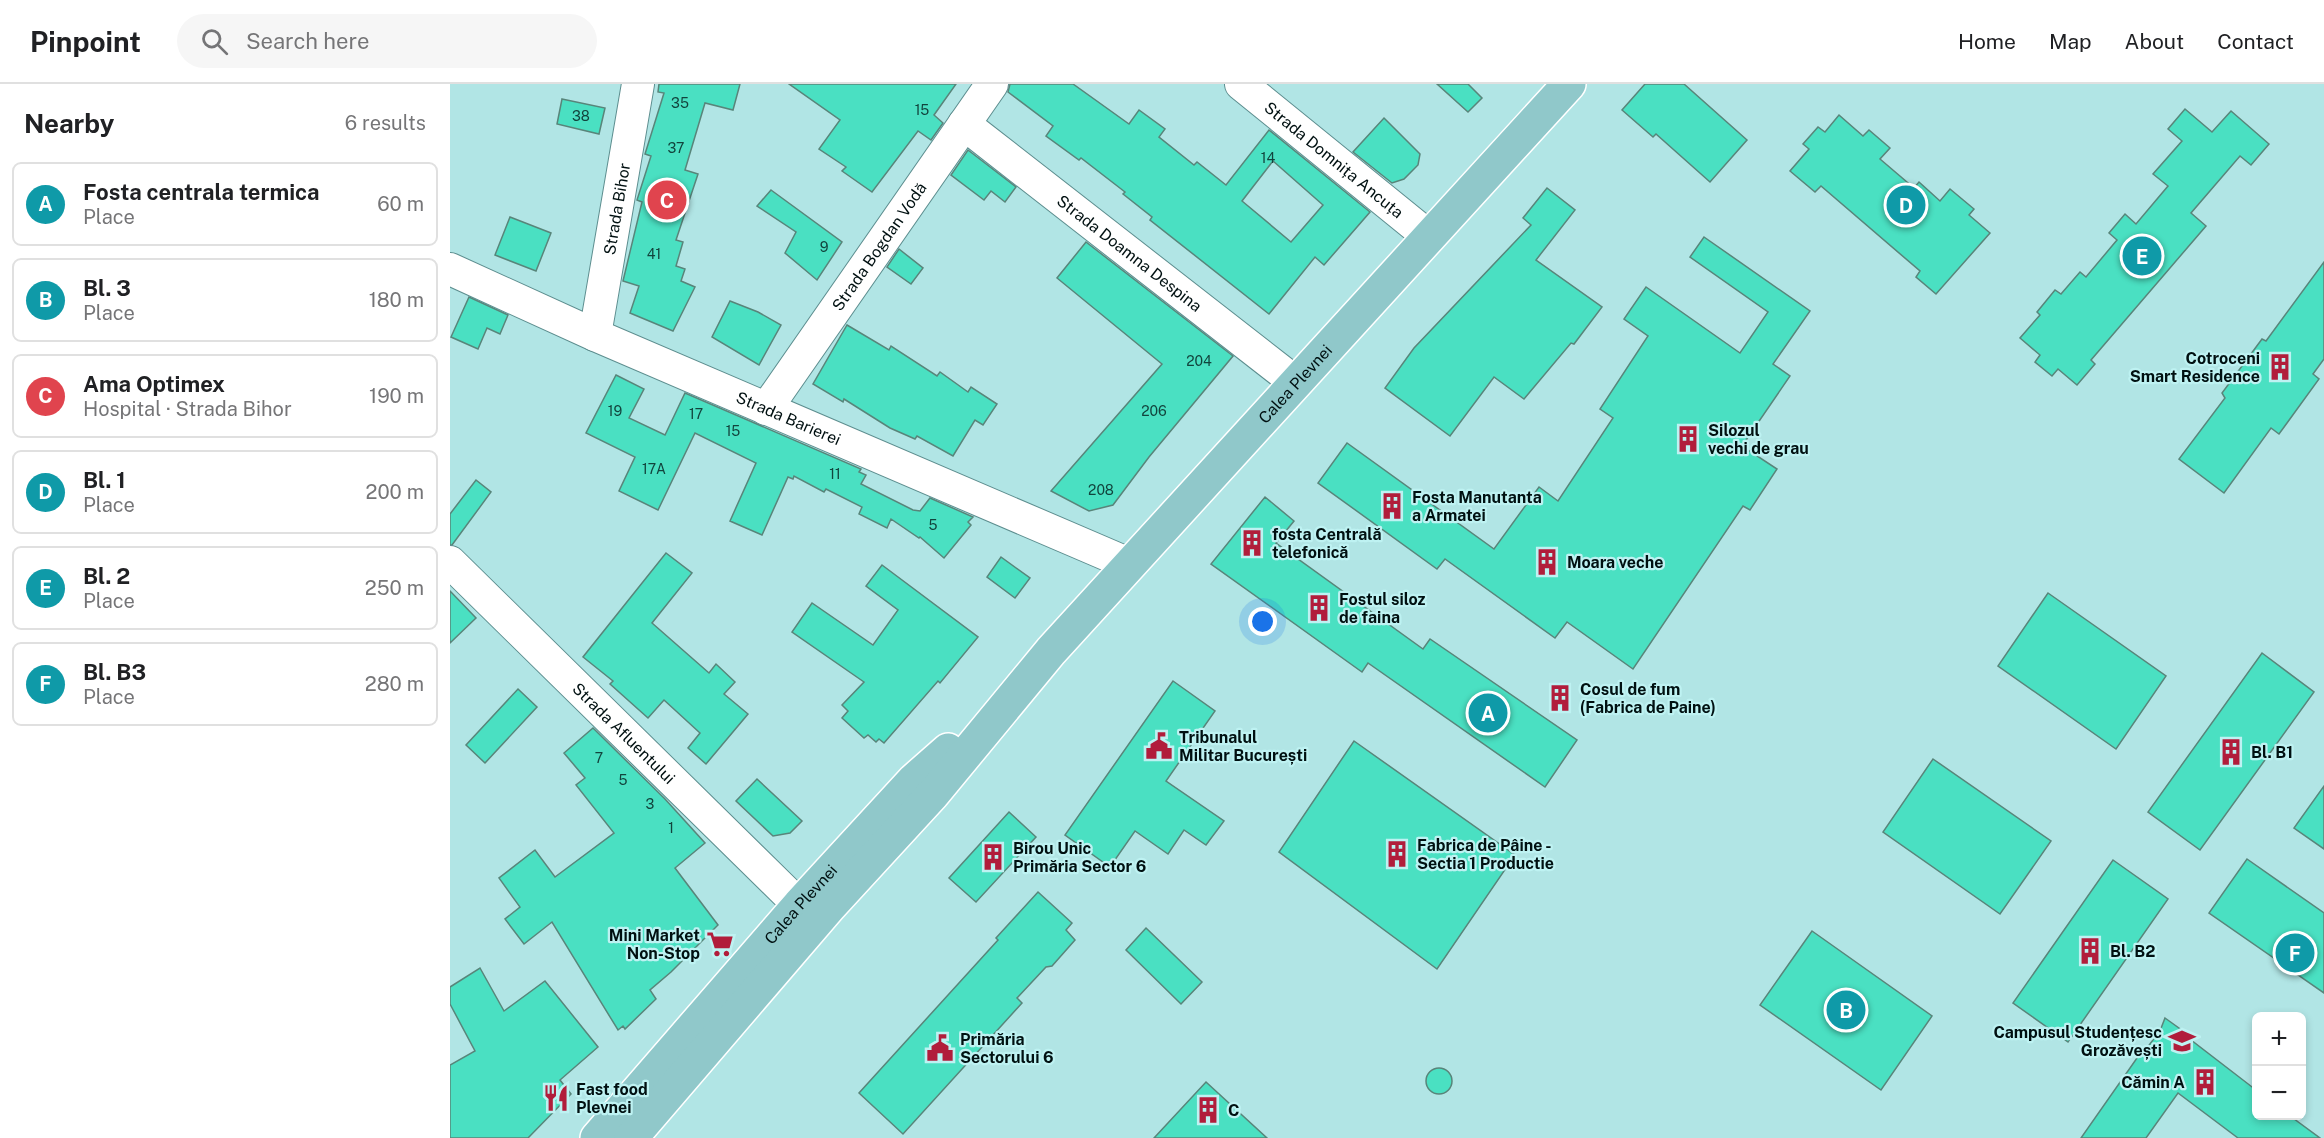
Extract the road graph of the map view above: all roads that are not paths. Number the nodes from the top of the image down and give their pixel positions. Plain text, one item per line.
1 (638, 84) edge
2 (992, 84) edge
3 (1241, 84) edge
4 (1569, 84) edge
5 (964, 124) junction
6 (1428, 236) junction
7 (450, 269) edge
8 (595, 335) junction
9 (1295, 382) junction
10 (766, 409) junction
11 (450, 562) edge
12 (1129, 564) junction
13 (1021, 686) junction
14 (799, 905) junction
15 (681, 1080) junction
16 (610, 1135) edge
17 (650, 1138) edge

1 - 8 street, Strada Bihor
2 - 5 street, Strada Bogdan Vodă
3 - 6 street, Strada Domnița Ancuța
4 - 6 main road, Calea Plevnei
5 - 9 street, Strada Doamna Despina
5 - 10 street, Strada Bogdan Vodă
6 - 9 main road, Calea Plevnei
7 - 8 street, Strada Barierei
8 - 10 street, Strada Barierei
9 - 12 main road, Calea Plevnei
10 - 12 street, Strada Barierei
11 - 14 street, Strada Afluentului
12 - 13 main road, Calea Plevnei
13 - 14 main road, Calea Plevnei
13 - 15 main road, Calea Plevnei
14 - 16 main road, Calea Plevnei
15 - 16 main road, Calea Plevnei
15 - 17 main road, Calea Plevnei

